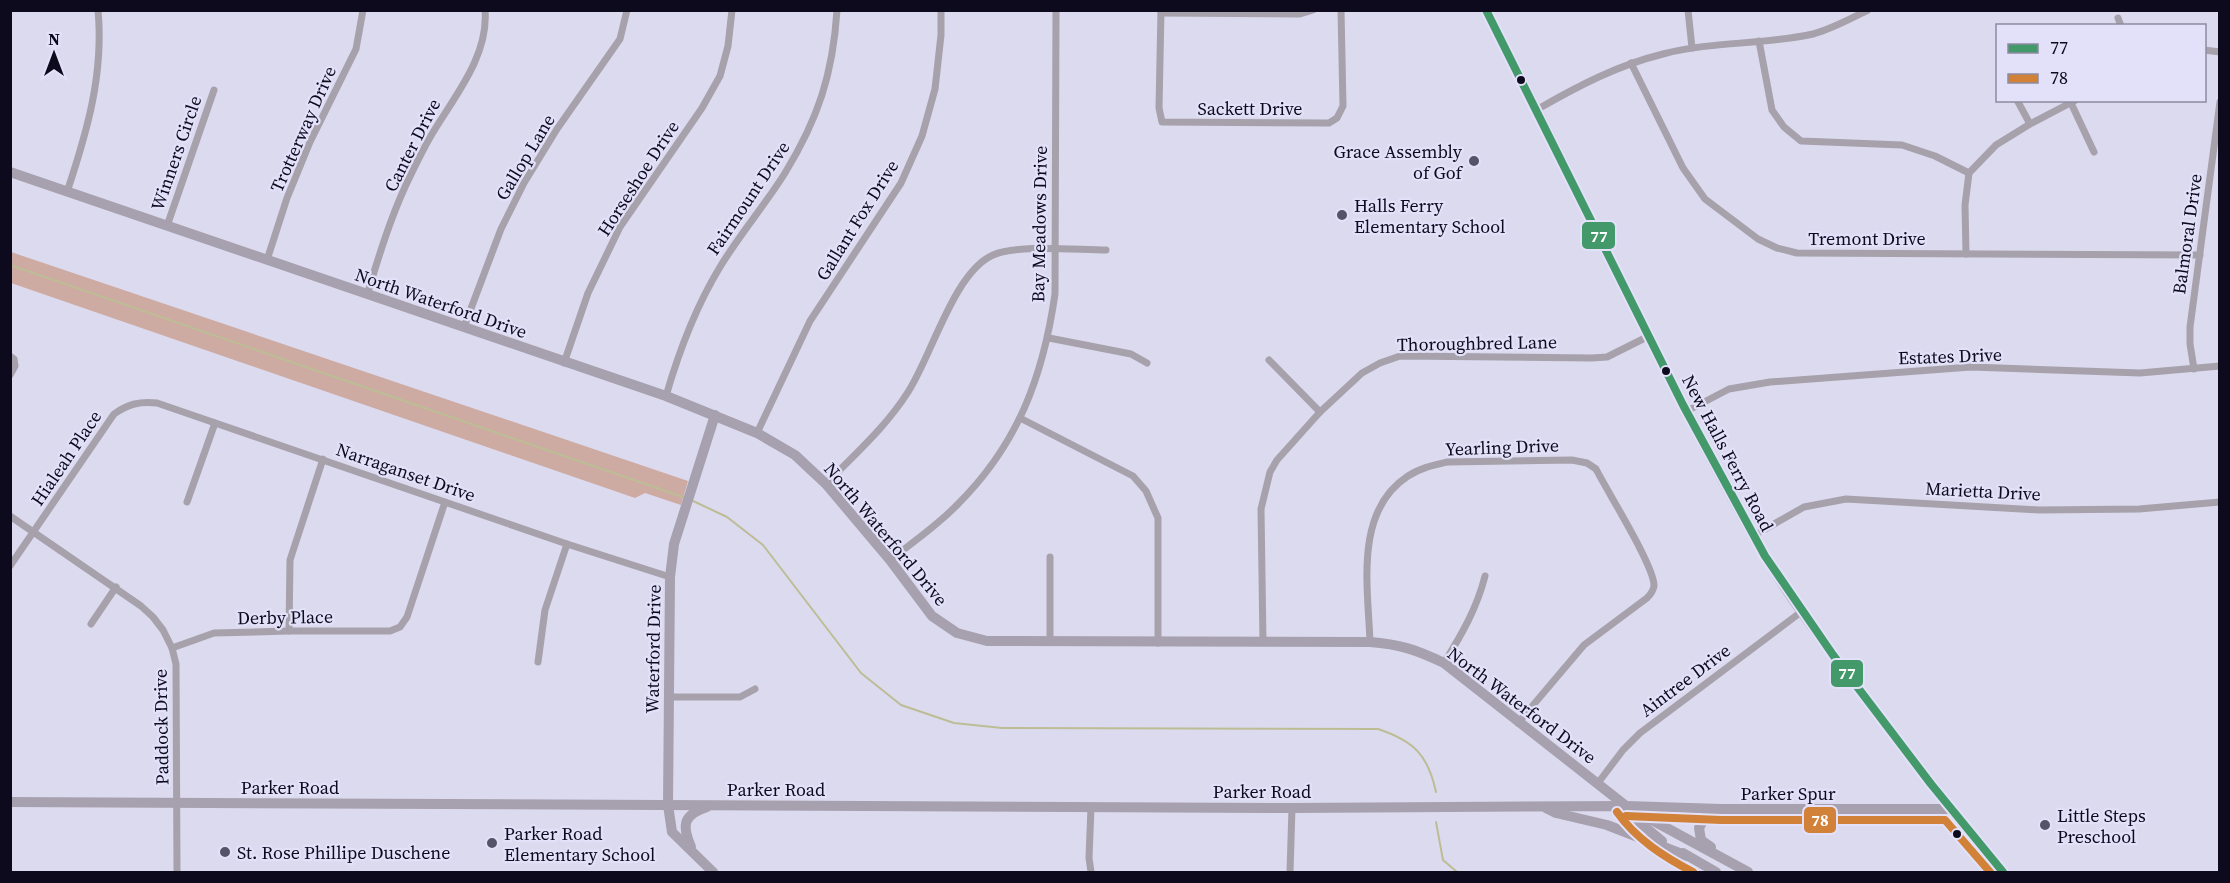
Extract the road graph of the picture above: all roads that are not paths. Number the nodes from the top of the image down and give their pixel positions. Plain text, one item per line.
1 (98, 10) edge
2 (363, 10) edge
3 (485, 10) edge
4 (627, 10) edge
5 (732, 10) edge
6 (837, 10) edge
7 (941, 10) edge
8 (1056, 10) edge
9 (1313, 10) edge
10 (1341, 10) edge
11 (1486, 10) edge
12 (1688, 10) edge
13 (1868, 10) edge
14 (1161, 12) edge
15 (1759, 41) junction
16 (1692, 48) junction
17 (1631, 63) junction
18 (214, 90) dead end
19 (2018, 102) edge
20 (2074, 102) edge
21 (2220, 102) edge
22 (1538, 109) junction
23 (2030, 124) junction
24 (2094, 152) dead end
25 (10, 172) edge
26 (1969, 173) junction
27 (67, 192) junction
28 (167, 226) junction
29 (1056, 250) junction
30 (1106, 250) dead end
31 (1966, 254) junction
32 (2200, 255) junction
33 (267, 260) junction
34 (366, 295) junction
35 (464, 327) junction
36 (1647, 337) junction
37 (1049, 338) junction
38 (12, 357) edge
39 (1269, 360) dead end
40 (564, 363) junction
41 (1147, 363) dead end
42 (2220, 366) edge
43 (2194, 369) junction
44 (10, 375) edge
45 (666, 396) junction
46 (132, 403) joint
47 (1687, 411) junction
48 (1320, 412) junction
49 (715, 415) junction
50 (1020, 418) junction
51 (215, 423) junction
52 (757, 433) junction
53 (323, 459) junction
54 (826, 484) junction
55 (187, 502) dead end
56 (445, 502) junction
57 (2220, 502) edge
58 (10, 516) edge
59 (34, 532) junction
60 (1753, 536) junction
61 (567, 544) junction
62 (1050, 557) dead end
63 (890, 560) junction
64 (10, 567) edge
65 (1485, 576) dead end
66 (670, 577) junction
67 (116, 587) junction
68 (1801, 612) junction
69 (91, 624) dead end
70 (289, 631) junction
71 (1050, 641) junction
72 (1158, 642) junction
73 (1263, 642) junction
74 (1370, 642) junction
75 (172, 648) junction
76 (538, 662) dead end
77 (1444, 663) junction
78 (755, 689) dead end
79 (669, 697) junction
80 (1518, 723) junction
81 (1598, 783) junction
82 (10, 802) edge
83 (177, 803) junction
84 (668, 805) junction
85 (714, 805) junction
86 (1542, 806) junction
87 (1590, 806) junction
88 (1626, 806) junction
89 (1091, 807) junction
90 (1292, 808) junction
91 (1721, 809) junction
92 (1950, 809) junction
93 (693, 853) junction
94 (1687, 856) junction
95 (177, 873) edge
96 (713, 873) edge
97 (1091, 873) edge
98 (1290, 873) edge
99 (1716, 873) edge
100 (1748, 873) edge
101 (2003, 873) edge

1 - 27 street
2 - 33 street, Trotterway Drive
3 - 34 street, Canter Drive
4 - 35 street, Gallop Lane
5 - 40 street, Horseshoe Drive
6 - 45 street, Fairmount Drive
7 - 52 street, Gallant Fox Drive
8 - 29 street, Bay Meadows Drive
9 - 14 street
10 - 14 street, Sackett Drive
11 - 22 main road, New Halls Ferry Road
12 - 16 street
13 - 15 street
15 - 16 street
15 - 26 street
16 - 17 street
17 - 22 street
17 - 31 street, Tremont Drive
18 - 28 street, Winners Circle
19 - 23 street
20 - 23 street
20 - 24 street
21 - 32 street, Balmoral Drive
22 - 36 main road, New Halls Ferry Road
23 - 26 street
25 - 27 street, North Waterford Drive
26 - 31 street
27 - 28 street, North Waterford Drive
28 - 33 street, North Waterford Drive
29 - 30 street
29 - 37 street, Bay Meadows Drive
29 - 54 street
31 - 32 street, Tremont Drive
32 - 43 street, Balmoral Drive
33 - 34 street, North Waterford Drive
34 - 35 street, North Waterford Drive
35 - 40 street, North Waterford Drive
36 - 47 main road, New Halls Ferry Road
36 - 48 street, Thoroughbred Lane
37 - 41 street
37 - 50 street, Bay Meadows Drive
38 - 44 street
39 - 48 street
40 - 45 street, North Waterford Drive
42 - 43 street, Estates Drive
43 - 47 street, Estates Drive
45 - 49 street, North Waterford Drive
46 - 51 street, Narraganset Drive
46 - 59 street, Hialeah Place
47 - 60 main road, New Halls Ferry Road
48 - 73 street, Thoroughbred Lane
49 - 52 street, North Waterford Drive
49 - 66 street, Waterford Drive
50 - 63 street, Bay Meadows Drive
50 - 72 street
51 - 53 street, Narraganset Drive
51 - 55 street
52 - 54 street, North Waterford Drive
53 - 56 street, Narraganset Drive
53 - 70 street
54 - 63 street, North Waterford Drive
56 - 61 street, Narraganset Drive
56 - 70 street, Derby Place
57 - 60 street, Marietta Drive
58 - 59 street, Paddock Drive
59 - 64 street, Hialeah Place
59 - 67 street, Paddock Drive
60 - 68 main road, New Halls Ferry Road
61 - 66 street, Narraganset Drive
61 - 76 street
62 - 71 street
63 - 71 street, North Waterford Drive
65 - 77 street
66 - 79 street, Waterford Drive
67 - 69 street
67 - 75 street, Paddock Drive
68 - 81 street, Aintree Drive
68 - 92 main road, New Halls Ferry Road
70 - 75 street, Derby Place
71 - 72 street, North Waterford Drive
72 - 73 street, North Waterford Drive
73 - 74 street, North Waterford Drive
74 - 77 street, North Waterford Drive
74 - 80 street, Yearling Drive
75 - 83 street, Paddock Drive
77 - 80 street, North Waterford Drive
78 - 79 street
79 - 84 street, Waterford Drive
80 - 81 street, North Waterford Drive
81 - 87 street
81 - 88 street, North Waterford Drive
82 - 83 street, Parker Road
83 - 84 street, Parker Road
83 - 95 street, Paddock Drive
84 - 85 street, Parker Road
84 - 93 street, Waterford Drive
85 - 89 street, Parker Road
85 - 93 street
86 - 87 street, Parker Road
86 - 90 street, Parker Road
86 - 94 street, Parker Road
87 - 88 street, Parker Road
88 - 91 street, Parker Spur
88 - 94 street, Parker Road
88 - 100 street, Parker Road
89 - 90 street, Parker Road
89 - 97 street
90 - 98 street
91 - 92 street, Parker Spur
91 - 100 street
92 - 101 main road, New Halls Ferry Road
93 - 96 street, Waterford Drive
94 - 99 street, Parker Road

